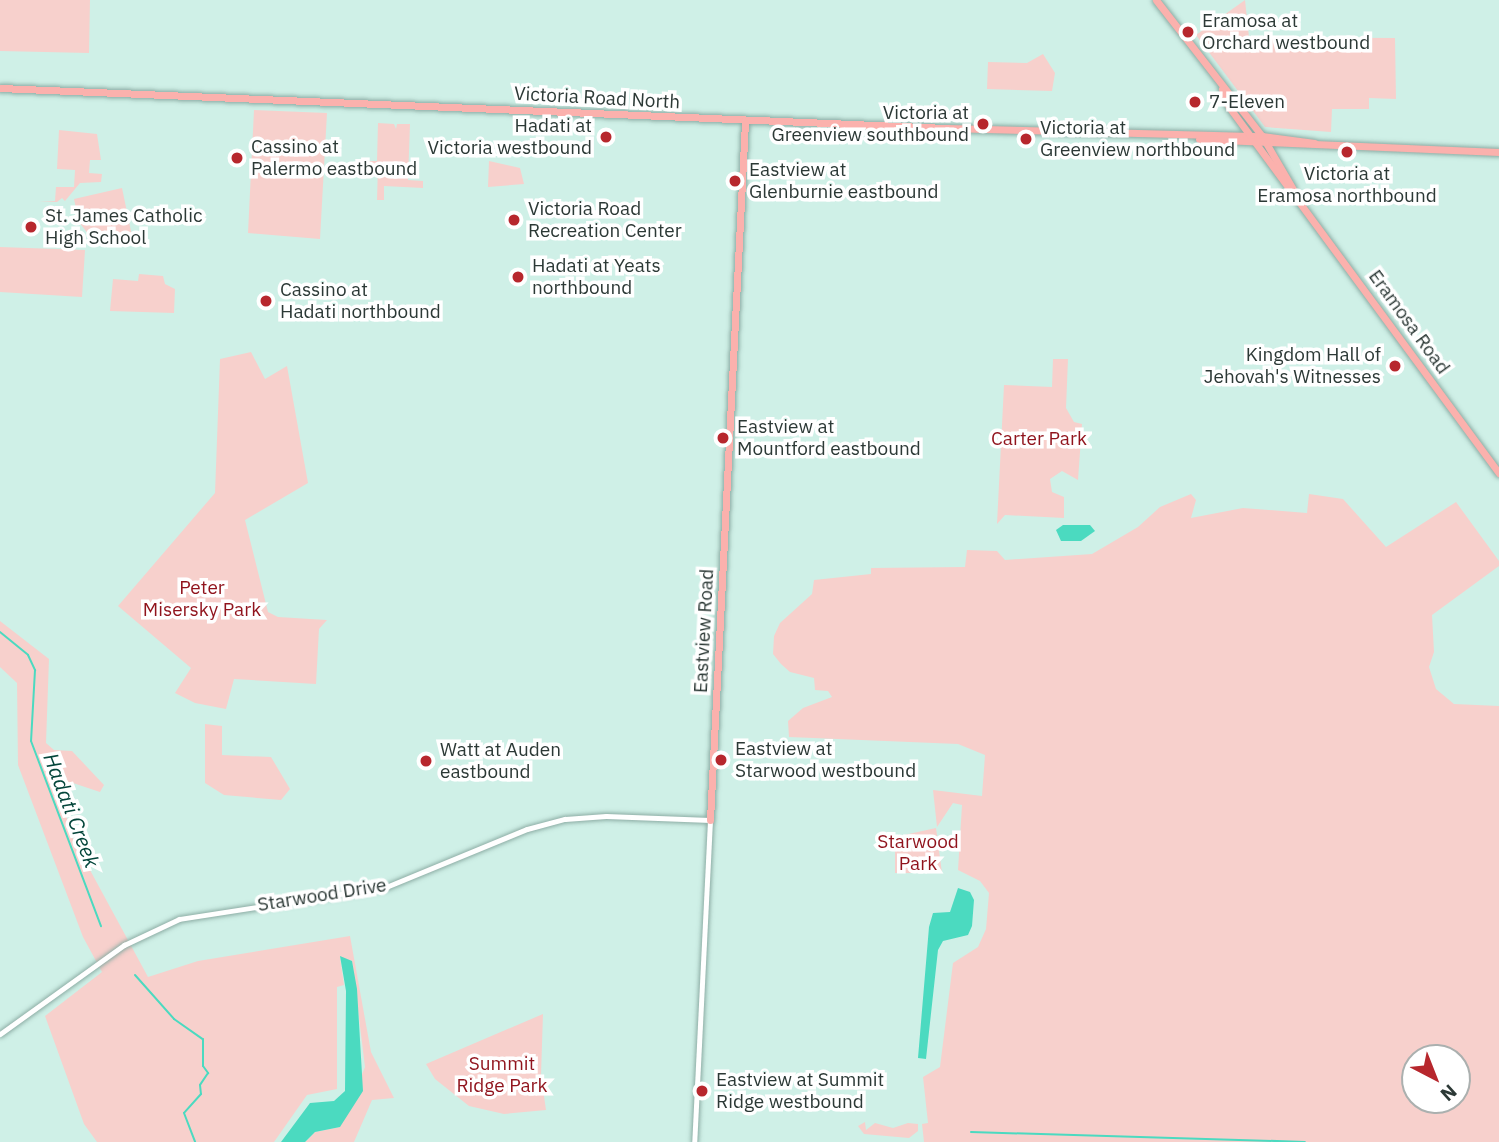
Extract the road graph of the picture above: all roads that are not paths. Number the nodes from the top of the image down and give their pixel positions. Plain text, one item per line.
1 (1156, 0) edge
2 (0, 88) edge
3 (1222, 89) junction
4 (1235, 116) junction
5 (745, 121) junction
6 (1226, 136) junction
7 (1250, 136) junction
8 (1262, 136) junction
9 (1192, 138) junction
10 (1315, 143) junction
11 (1256, 145) junction
12 (1268, 145) junction
13 (1295, 146) junction
14 (1499, 152) edge
15 (1282, 166) junction
16 (1293, 189) junction
17 (1499, 472) edge
18 (710, 820) junction
19 (0, 1034) edge
20 (694, 1142) edge

1 - 3 main road, Eramosa Road
2 - 5 main road, Victoria Road North
3 - 4 main road, Eramosa Road
3 - 8 main road, Eramosa Road
4 - 6 main road
4 - 7 main road, Eramosa Road
5 - 9 main road, Victoria Road North
5 - 18 main road, Eastview Road
6 - 7 main road, Victoria Road North
6 - 9 main road, Victoria Road North
7 - 8 main road, Victoria Road North
7 - 11 main road, Eramosa Road
8 - 10 main road, Victoria Road North
8 - 12 main road, Eramosa Road
9 - 11 main road, Victoria Road North
10 - 13 main road, Victoria Road North
10 - 14 main road, Victoria Road North
11 - 12 main road, Victoria Road North
11 - 16 main road, Eramosa Road
12 - 13 main road, Victoria Road North
12 - 15 main road, Eramosa Road
13 - 15 main road
15 - 16 main road, Eramosa Road
16 - 17 main road, Eramosa Road
18 - 19 street, Starwood Drive
18 - 20 street, Eastview Road

